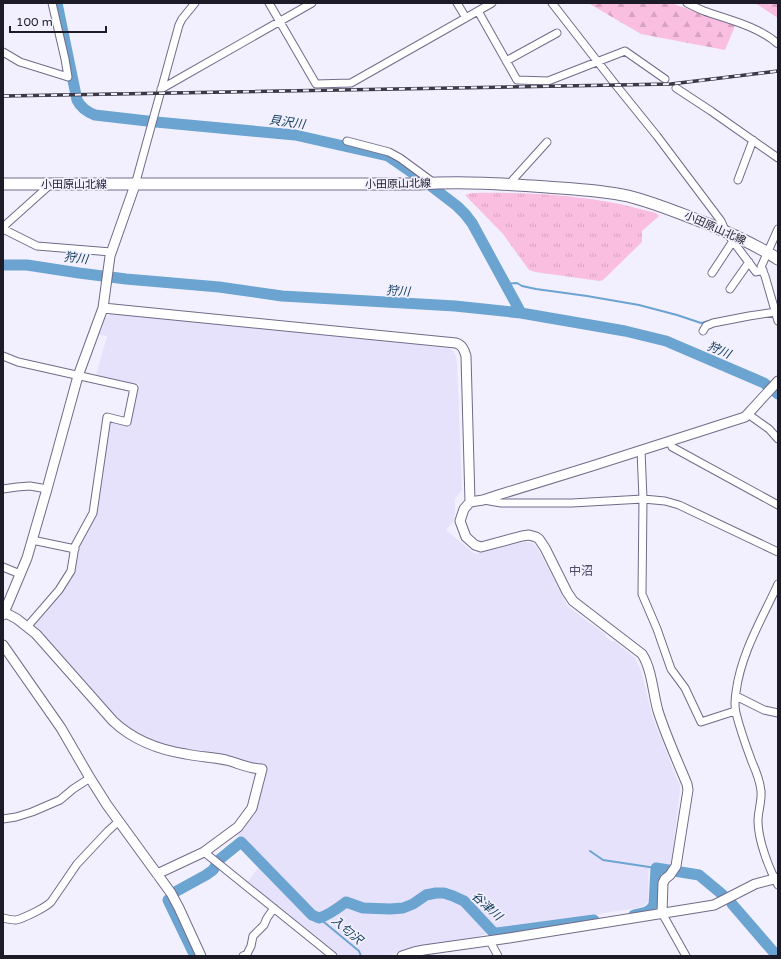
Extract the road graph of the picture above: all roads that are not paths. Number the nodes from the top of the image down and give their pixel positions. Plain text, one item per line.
1 (52, 3) edge
2 (195, 3) edge
3 (269, 3) edge
4 (312, 3) edge
5 (457, 3) edge
6 (492, 3) edge
7 (552, 3) edge
8 (687, 3) edge
9 (478, 11) junction
10 (466, 18) junction
11 (279, 22) junction
12 (557, 33) dead end
13 (778, 44) edge
14 (3, 52) edge
15 (506, 61) junction
16 (597, 61) junction
17 (665, 78) dead end
18 (676, 88) dead end
19 (162, 89) junction
20 (753, 140) junction
21 (347, 141) dead end
22 (547, 142) dead end
23 (778, 158) edge
24 (738, 180) dead end
25 (434, 183) junction
26 (3, 184) edge
27 (51, 184) junction
28 (510, 184) junction
29 (135, 185) junction
30 (3, 228) edge
31 (778, 230) edge
32 (730, 236) junction
33 (768, 252) junction
34 (110, 254) junction
35 (778, 259) edge
36 (749, 262) junction
37 (763, 270) junction
38 (712, 274) dead end
39 (730, 290) dead end
40 (104, 306) junction
41 (776, 312) junction
42 (778, 321) edge
43 (703, 331) dead end
44 (3, 356) edge
45 (78, 376) junction
46 (778, 381) edge
47 (748, 414) junction
48 (778, 439) edge
49 (670, 441) junction
50 (641, 450) junction
51 (3, 489) edge
52 (47, 489) junction
53 (643, 499) junction
54 (483, 500) junction
55 (470, 502) junction
56 (778, 505) edge
57 (32, 540) junction
58 (75, 549) junction
59 (778, 552) edge
60 (3, 567) edge
61 (20, 574) junction
62 (778, 584) edge
63 (3, 613) edge
64 (27, 627) junction
65 (3, 645) edge
66 (736, 696) junction
67 (736, 711) junction
68 (778, 713) edge
69 (90, 778) junction
70 (3, 820) edge
71 (119, 821) junction
72 (204, 852) junction
73 (157, 874) junction
74 (777, 880) edge
75 (274, 908) junction
76 (662, 913) junction
77 (3, 918) edge
78 (490, 941) junction
79 (201, 956) edge
80 (243, 956) edge
81 (332, 956) edge
82 (402, 956) edge
83 (498, 956) edge
84 (686, 956) edge

1 - 14 street
2 - 19 street
3 - 11 street
4 - 11 street
5 - 10 street
6 - 9 street
7 - 16 street
8 - 13 street
9 - 10 street
9 - 15 street
10 - 11 street
11 - 19 street
12 - 15 street
15 - 16 street
16 - 17 street
16 - 32 street
18 - 20 street
19 - 29 street
20 - 23 street
20 - 24 street
21 - 25 street
22 - 28 street
25 - 28 main road, 小田原山北線
25 - 29 main road, 小田原山北線
26 - 27 main road, 小田原山北線
27 - 29 main road, 小田原山北線
27 - 30 street
28 - 32 main road, 小田原山北線
29 - 34 street
30 - 34 street
31 - 33 street
32 - 33 main road, 小田原山北線
32 - 36 street
32 - 38 street
33 - 35 main road, 小田原山北線
33 - 37 street
34 - 40 street
36 - 37 street
36 - 39 street
37 - 41 street
40 - 45 street
40 - 55 street
41 - 42 street
41 - 43 street
44 - 45 street
45 - 52 street
45 - 58 street
46 - 47 street
47 - 48 street
47 - 49 street
49 - 50 street
49 - 56 street
50 - 53 street
50 - 54 street
51 - 52 street
52 - 57 street
53 - 54 street
53 - 59 street
53 - 67 street
54 - 55 street
55 - 76 street
57 - 58 street
57 - 61 street
58 - 64 street
60 - 61 street
61 - 63 street
62 - 66 street
63 - 64 street
64 - 72 street
65 - 69 street
66 - 67 street
66 - 68 street
67 - 74 street
69 - 70 street
69 - 71 street
71 - 73 street
71 - 77 street
72 - 73 street
72 - 75 street
73 - 79 street
74 - 76 street
75 - 80 street
75 - 81 street
76 - 78 street
76 - 84 street
78 - 82 street
78 - 83 street

